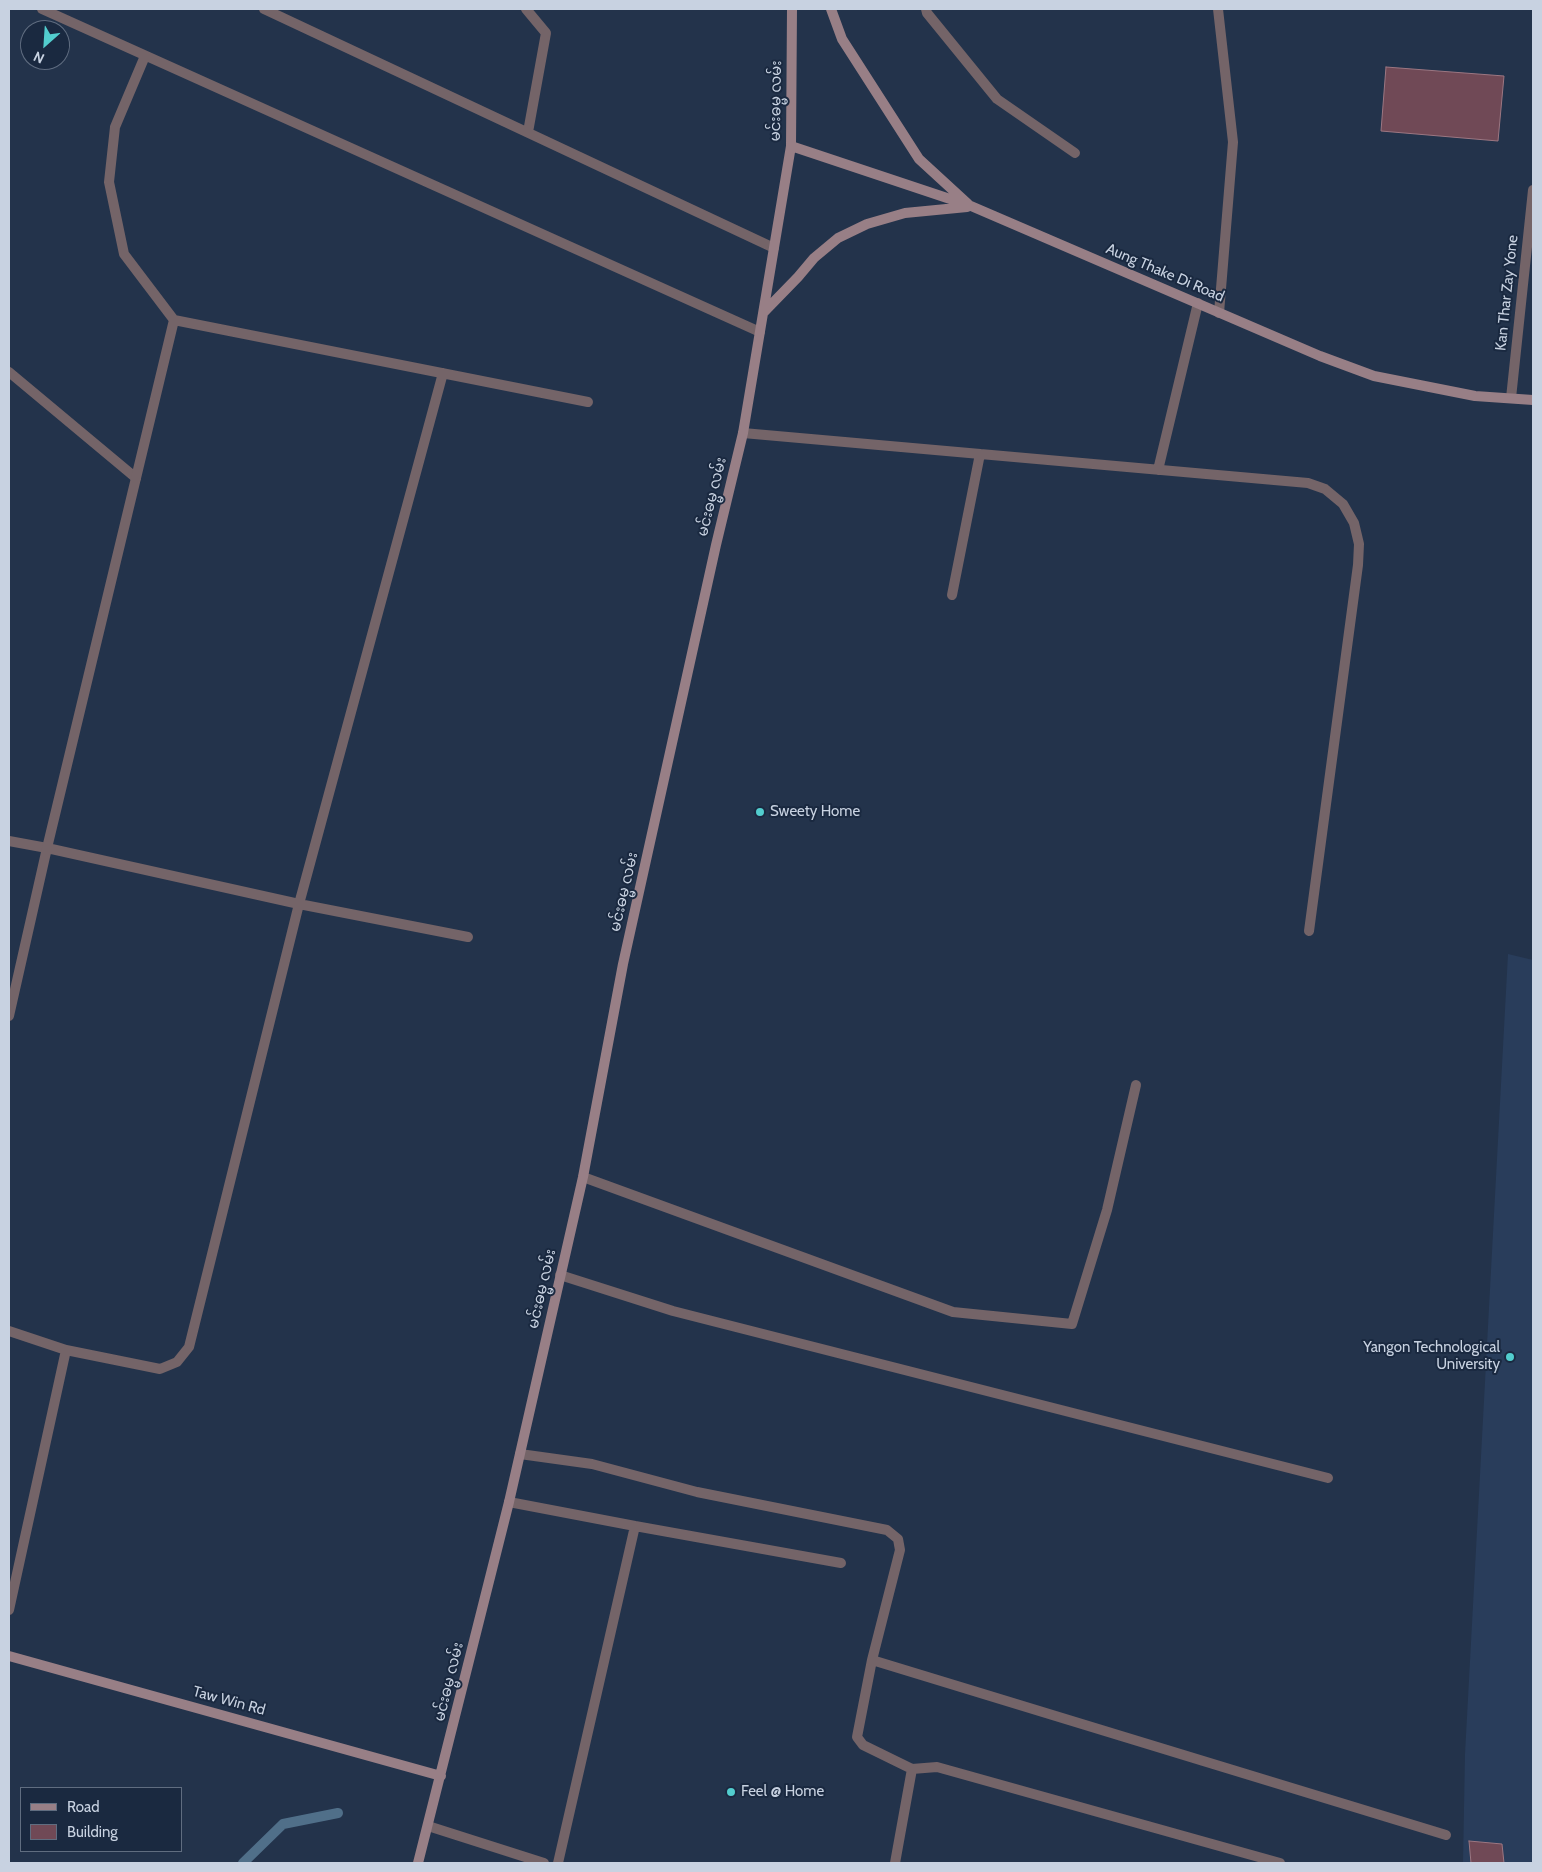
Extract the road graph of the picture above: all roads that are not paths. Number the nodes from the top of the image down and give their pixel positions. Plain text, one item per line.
1 (42, 9) edge
2 (264, 9) edge
3 (526, 9) edge
4 (792, 9) edge
5 (831, 9) edge
6 (926, 9) edge
7 (1218, 9) edge
8 (145, 56) junction
9 (528, 132) junction
10 (791, 146) junction
11 (1075, 153) dead end
12 (1533, 190) edge
13 (971, 206) junction
14 (774, 248) junction
15 (1198, 303) junction
16 (764, 312) junction
17 (1219, 313) junction
18 (174, 320) junction
19 (760, 332) junction
20 (9, 372) edge
21 (443, 373) junction
22 (1511, 398) junction
23 (1533, 400) edge
24 (588, 402) dead end
25 (743, 432) junction
26 (980, 454) junction
27 (1158, 470) junction
28 (136, 478) junction
29 (952, 596) dead end
30 (9, 841) edge
31 (47, 848) junction
32 (299, 904) junction
33 (1309, 931) dead end
34 (468, 937) dead end
35 (9, 1016) edge
36 (1136, 1084) dead end
37 (583, 1177) junction
38 (560, 1275) junction
39 (9, 1331) edge
40 (66, 1350) junction
41 (520, 1454) junction
42 (1328, 1478) dead end
43 (509, 1502) junction
44 (636, 1526) junction
45 (841, 1563) dead end
46 (9, 1610) edge
47 (9, 1656) edge
48 (872, 1660) junction
49 (912, 1769) junction
50 (441, 1776) junction
51 (428, 1826) junction
52 (1446, 1835) dead end
53 (418, 1863) edge
54 (544, 1863) edge
55 (558, 1863) edge
56 (895, 1863) edge
57 (1280, 1863) edge

1 - 8 street
2 - 9 street
3 - 9 street
4 - 10 main road, မင်းဓမ္မ လမ်း
5 - 13 main road
6 - 11 street
7 - 17 street
8 - 18 street
8 - 19 street
9 - 14 street
10 - 13 main road, Aung Thake Di Road
10 - 14 main road, မင်းဓမ္မ လမ်း
12 - 22 street, Kan Thar Zay Yone
13 - 15 main road, Aung Thake Di Road
13 - 16 main road
14 - 16 main road, မင်းဓမ္မ လမ်း
15 - 17 main road, Aung Thake Di Road
15 - 27 street
16 - 19 main road, မင်းဓမ္မ လမ်း
17 - 22 main road, Aung Thake Di Road
18 - 21 street
18 - 28 street
19 - 25 main road, မင်းဓမ္မ လမ်း
20 - 28 street
21 - 24 street
21 - 32 street
22 - 23 main road, Aung Thake Di Road
25 - 26 street
25 - 37 main road, မင်းဓမ္မ လမ်း
26 - 27 street
26 - 29 street
27 - 33 street
28 - 31 street
30 - 31 street
31 - 32 street
31 - 35 street
32 - 34 street
32 - 40 street
36 - 37 street
37 - 38 main road, မင်းဓမ္မ လမ်း
38 - 41 main road, မင်းဓမ္မ လမ်း
38 - 42 street
39 - 40 street
40 - 46 street
41 - 43 main road, မင်းဓမ္မ လမ်း
41 - 48 street
43 - 44 street
43 - 50 main road, မင်းဓမ္မ လမ်း
44 - 45 street
44 - 55 street
47 - 50 main road, Taw Win Rd
48 - 49 street
48 - 52 street
49 - 56 street
49 - 57 street
50 - 51 main road, မင်းဓမ္မ လမ်း
51 - 53 main road, မင်းဓမ္မ လမ်း
51 - 54 street

